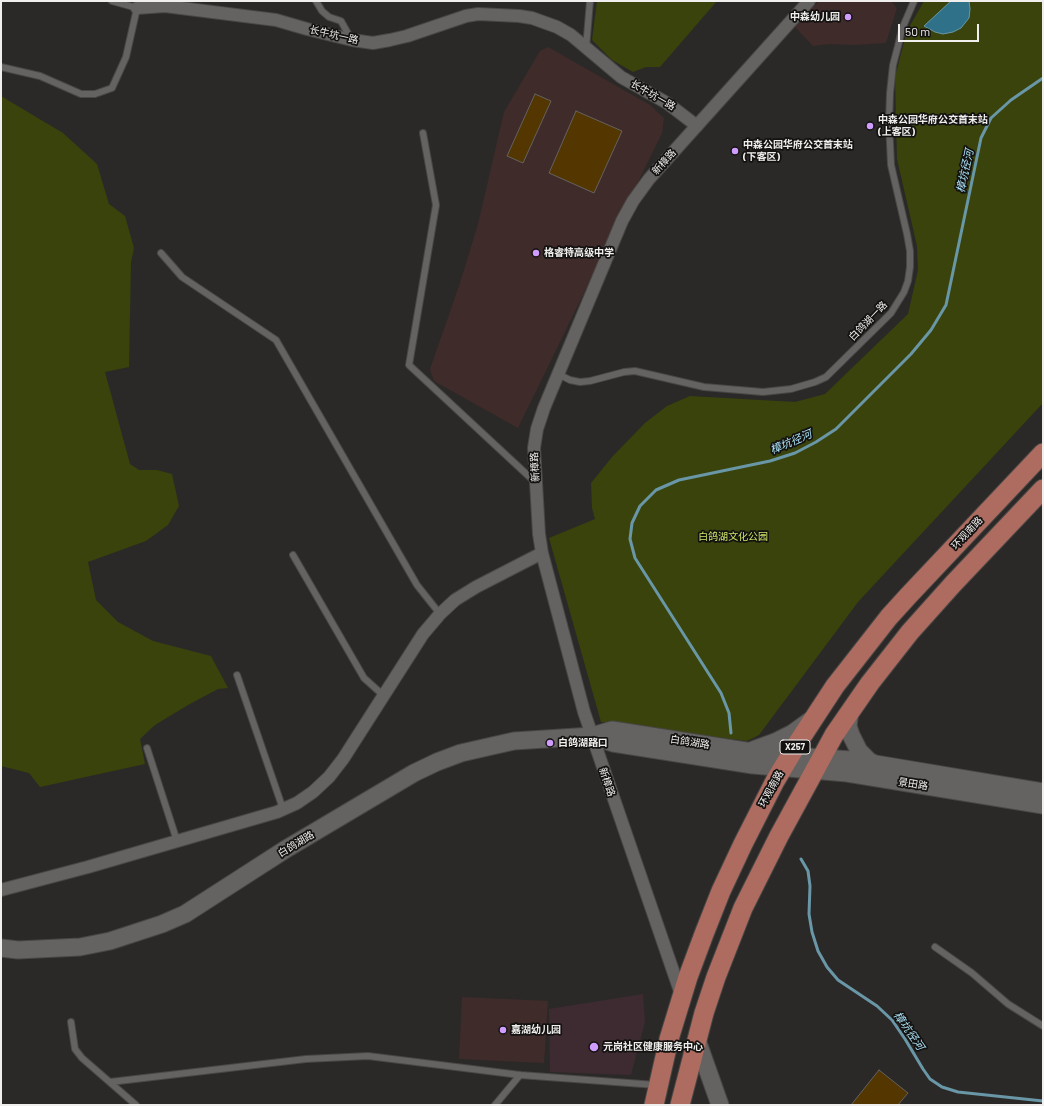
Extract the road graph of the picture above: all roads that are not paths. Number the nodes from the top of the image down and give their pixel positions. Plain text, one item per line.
1 (112, 1) edge
2 (316, 1) edge
3 (590, 1) edge
4 (809, 1) edge
5 (914, 1) edge
6 (137, 8) junction
7 (352, 40) junction
8 (586, 48) junction
9 (1, 67) edge
10 (697, 126) junction
11 (423, 133) dead end
12 (161, 253) dead end
13 (558, 374) junction
14 (1043, 453) edge
15 (536, 483) junction
16 (1043, 489) edge
17 (542, 553) junction
18 (293, 555) dead end
19 (440, 614) junction
20 (237, 675) dead end
21 (384, 696) junction
22 (850, 711) junction
23 (812, 719) junction
24 (592, 736) junction
25 (147, 748) dead end
26 (743, 751) junction
27 (787, 762) junction
28 (818, 764) junction
29 (875, 764) junction
30 (1043, 792) edge
31 (1043, 805) edge
32 (283, 809) junction
33 (177, 841) junction
34 (1, 890) edge
35 (935, 947) dead end
36 (1, 948) edge
37 (682, 998) junction
38 (71, 1022) dead end
39 (1043, 1026) edge
40 (697, 1040) junction
41 (520, 1075) junction
42 (110, 1082) junction
43 (658, 1086) junction
44 (136, 1105) edge
45 (495, 1105) edge
46 (654, 1105) edge
47 (680, 1105) edge
48 (720, 1105) edge

1 - 6 lane
2 - 7 lane
3 - 8 lane
4 - 10 street, 新樟路
5 - 13 lane, 白鸽湖一路
6 - 7 street, 长牛坑一路
6 - 9 lane
7 - 8 street, 长牛坑一路
8 - 10 street, 长牛坑一路
10 - 13 street, 新樟路
11 - 15 lane
12 - 19 lane
13 - 15 street, 新樟路
14 - 23 main road, 环观南路 / X257
15 - 17 street, 新樟路
16 - 22 main road, X257
17 - 19 street
17 - 24 street, 新樟路
18 - 21 lane
19 - 21 street
20 - 32 lane
21 - 32 street
22 - 28 main road, X257
22 - 29 street
23 - 26 street
23 - 27 main road, 环观南路 / X257
24 - 26 street, 白鸽湖路
24 - 27 street, 白鸽湖路
24 - 36 street, 白鸽湖路
24 - 37 street, 新樟路
25 - 33 lane
26 - 27 street, 白鸽湖路
27 - 28 street, 景田路
27 - 37 main road, 环观南路 / X257
28 - 29 street, 景田路
28 - 31 street, 景田路
28 - 40 main road, X257
29 - 30 street, 景田路
32 - 33 street
33 - 34 street
35 - 39 lane
37 - 43 main road, 环观南路 / X257
38 - 42 lane
40 - 47 main road, X257
40 - 48 street
41 - 42 lane
41 - 43 lane
41 - 45 lane
42 - 44 lane
43 - 46 main road, 环观南路 / X257

